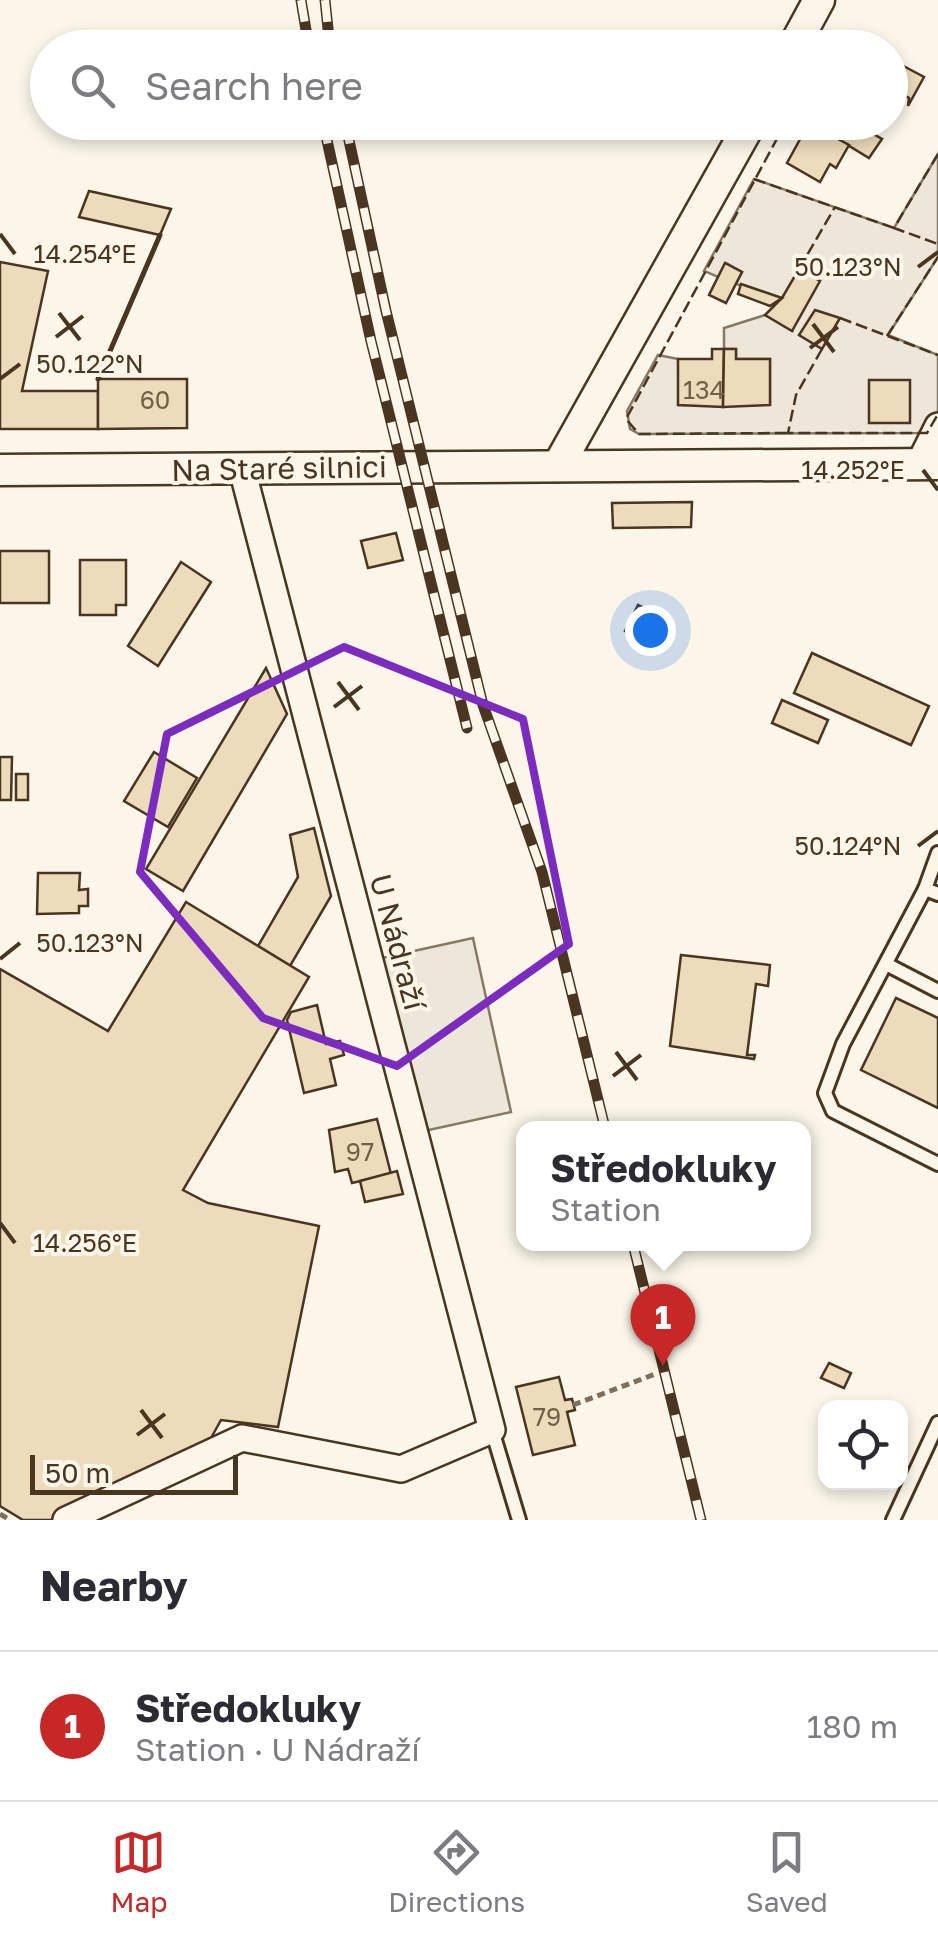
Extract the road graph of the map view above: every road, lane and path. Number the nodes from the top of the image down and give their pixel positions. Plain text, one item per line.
1 (820, 0) edge
2 (803, 30) edge
3 (741, 140) edge
4 (938, 426) edge
5 (928, 464) edge
6 (558, 466) junction
7 (242, 469) junction
8 (0, 470) edge
9 (938, 853) edge
10 (932, 892) edge
11 (886, 964) junction
12 (938, 991) edge
13 (938, 1164) edge
14 (658, 1373) dead end
15 (574, 1405) dead end
16 (938, 1424) edge
17 (492, 1430) junction
18 (0, 1514) edge
19 (10, 1520) edge
20 (66, 1520) edge
21 (519, 1520) edge
22 (893, 1520) edge

1 - 2 street
3 - 6 street
4 - 5 street
5 - 6 street, Na Staré silnici
6 - 7 street, Na Staré silnici
7 - 8 street, Na Staré silnici
7 - 17 street, U Nádraží
9 - 10 lane
10 - 11 lane
11 - 12 lane
11 - 13 lane
14 - 15 path
16 - 22 lane
17 - 20 street
17 - 21 lane
18 - 19 path

